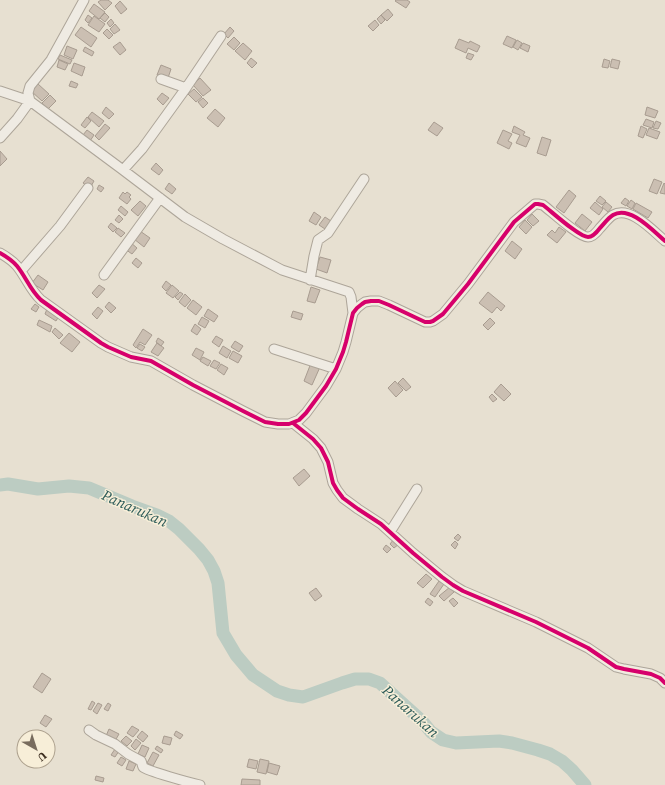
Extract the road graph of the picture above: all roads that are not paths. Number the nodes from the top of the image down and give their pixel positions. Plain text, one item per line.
1 (84, 0) edge
2 (221, 36) dead end
3 (161, 79) dead end
4 (186, 88) junction
5 (0, 91) edge
6 (30, 101) junction
7 (0, 138) edge
8 (123, 170) junction
9 (364, 179) dead end
10 (88, 188) dead end
11 (160, 198) junction
12 (665, 241) edge
13 (0, 253) edge
14 (21, 271) junction
15 (104, 276) dead end
16 (310, 280) junction
17 (354, 313) junction
18 (274, 349) dead end
19 (336, 369) junction
20 (293, 423) junction
21 (417, 489) dead end
22 (390, 532) junction
23 (665, 683) edge
24 (89, 730) dead end
25 (200, 785) edge

1 - 6 street
2 - 4 street
3 - 4 street
4 - 8 street
5 - 6 street
6 - 7 street
6 - 8 street
8 - 11 street
9 - 16 street
10 - 14 street
11 - 15 street
11 - 16 street
12 - 17 street
13 - 14 street
14 - 20 street
16 - 17 street
17 - 19 street
18 - 19 street
19 - 20 street
20 - 22 street
21 - 22 street
22 - 23 street
24 - 25 street

